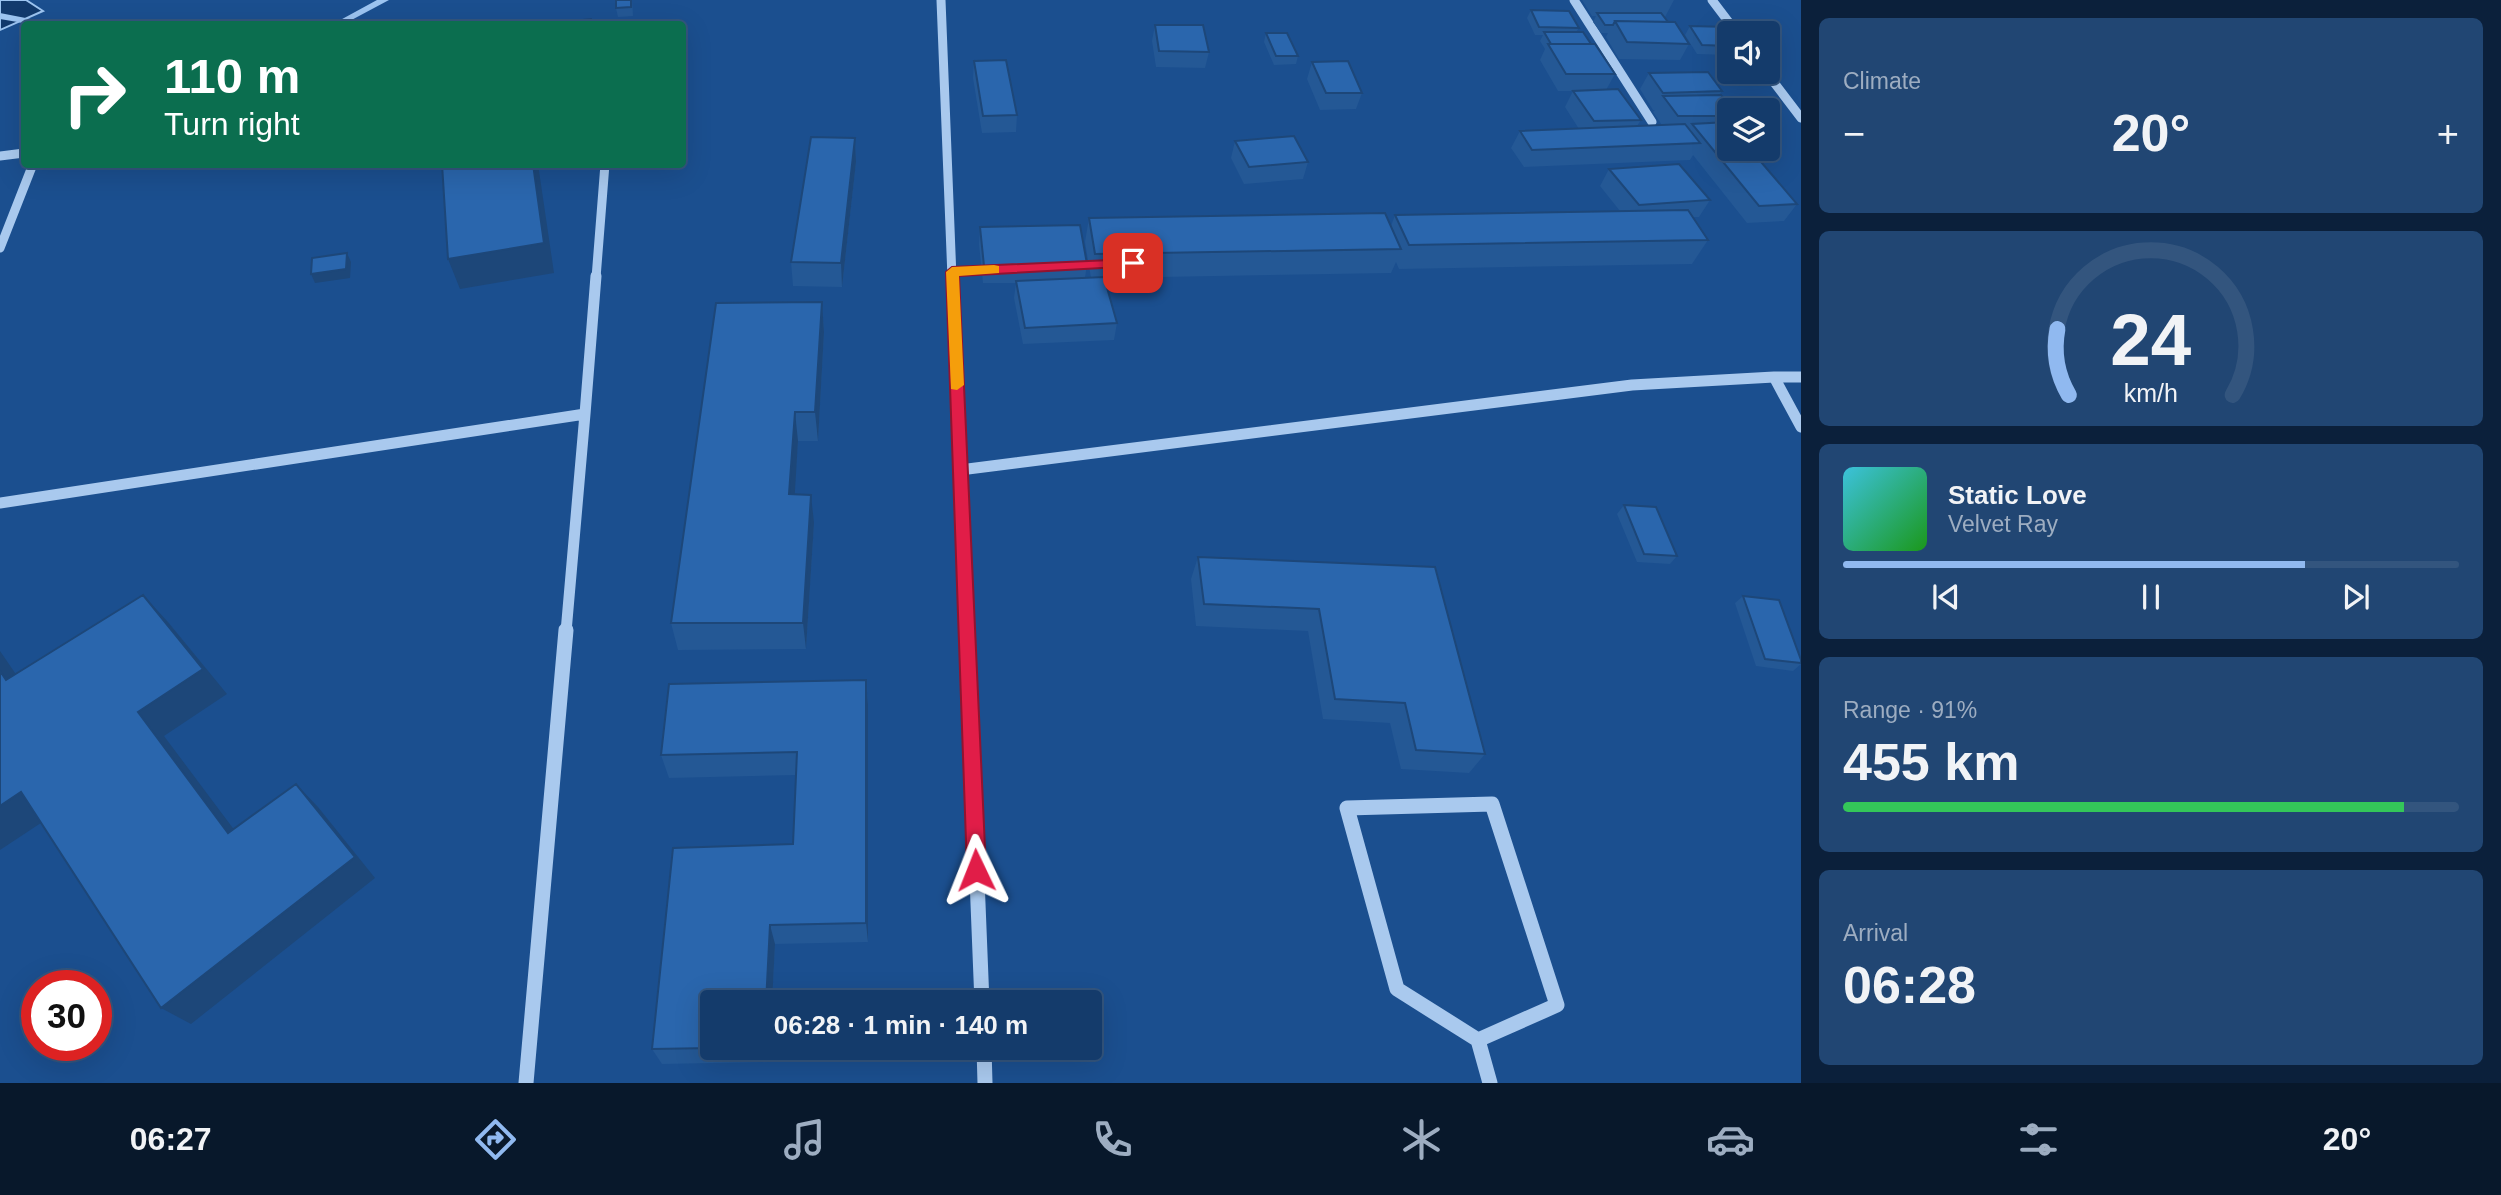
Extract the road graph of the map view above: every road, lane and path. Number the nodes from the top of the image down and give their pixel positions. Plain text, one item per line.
1 (941, 0) edge
2 (1574, 0) edge
3 (1712, 0) edge
4 (1728, 21) edge
5 (1775, 84) edge
6 (1801, 118) edge
7 (1652, 122) edge
8 (21, 153) edge
9 (0, 156) edge
10 (31, 168) edge
11 (605, 168) edge
12 (0, 248) edge
13 (1005, 269) edge
14 (952, 272) junction
15 (1774, 377) junction
16 (1801, 377) edge
17 (585, 414) junction
18 (1801, 427) edge
19 (960, 470) junction
20 (0, 503) edge
21 (981, 990) edge
22 (1478, 1040) junction
23 (984, 1060) edge
24 (526, 1083) edge
25 (985, 1083) edge
26 (1490, 1083) edge

1 - 14 street
2 - 7 street
3 - 4 street
5 - 6 street
8 - 9 street
10 - 12 street
11 - 17 street
13 - 14 street
14 - 19 street
15 - 16 street
15 - 18 street
15 - 19 street
17 - 20 street
17 - 24 street
19 - 21 street
22 - 22 street
22 - 26 street
23 - 25 street

